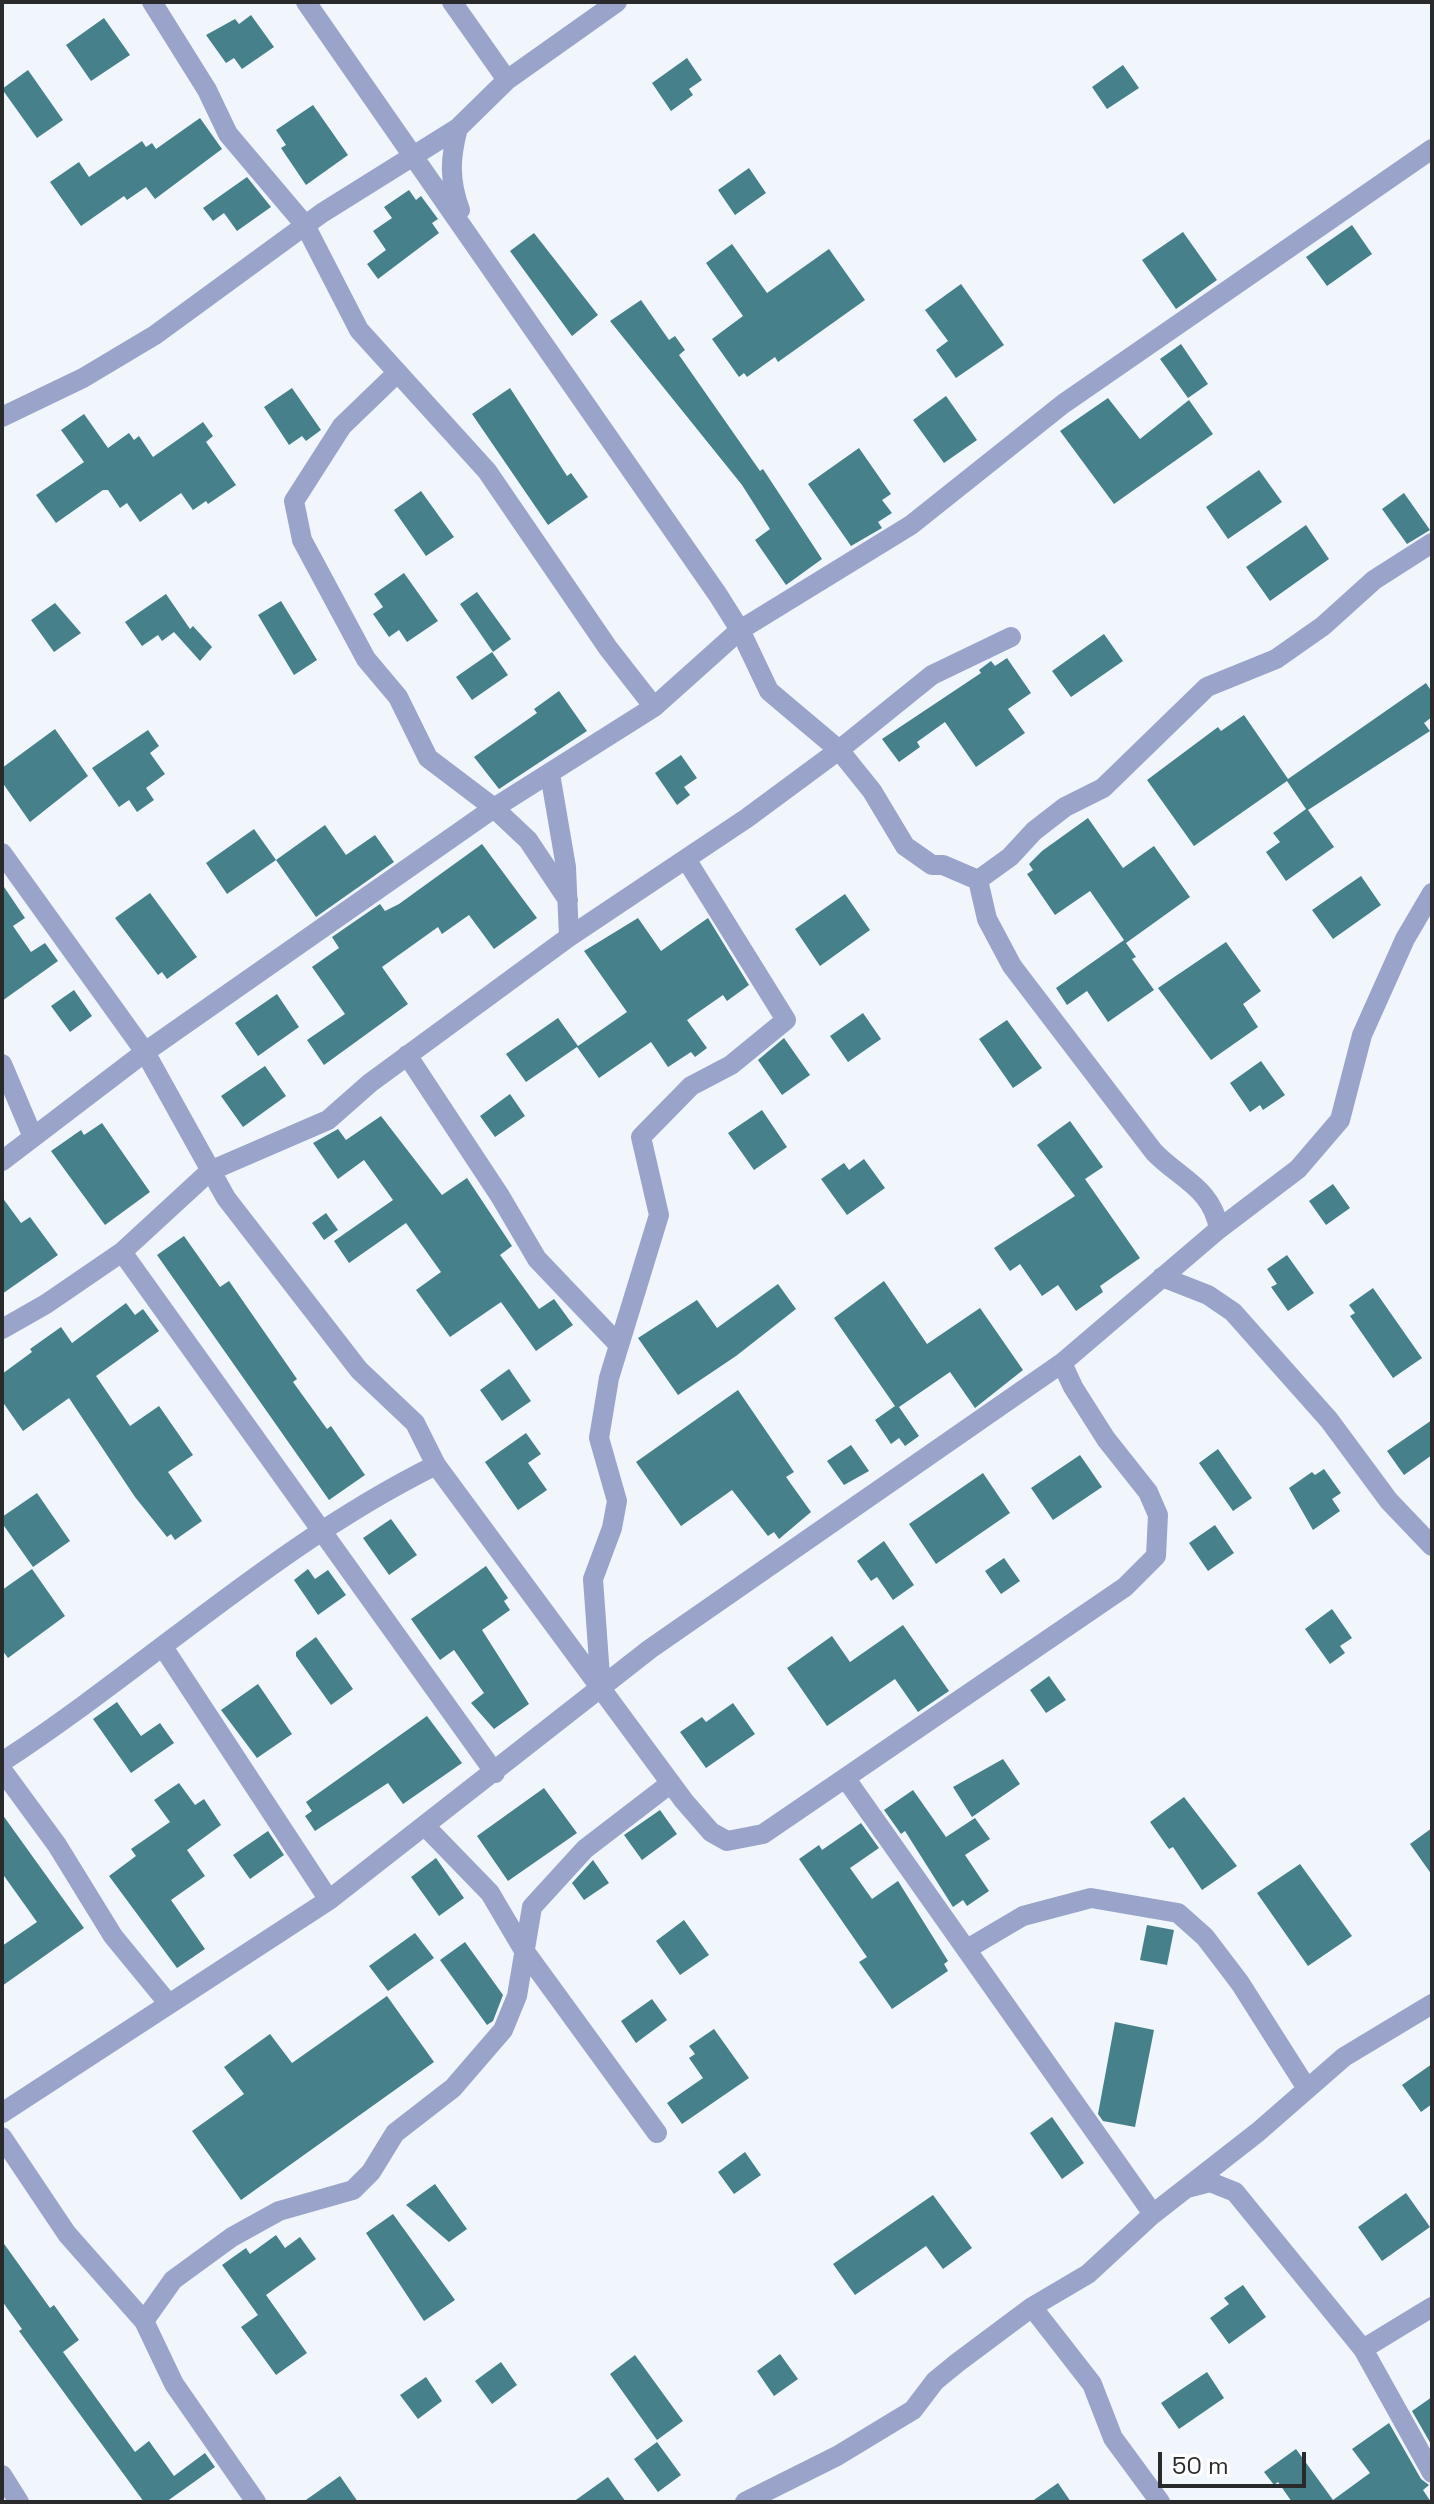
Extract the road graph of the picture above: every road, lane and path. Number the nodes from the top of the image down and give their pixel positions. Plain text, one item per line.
1 (152, 2) edge
2 (306, 2) edge
3 (452, 2) edge
4 (617, 2) edge
5 (507, 80) junction
6 (458, 128) junction
7 (1432, 149) edge
8 (413, 153) junction
9 (305, 225) junction
10 (469, 234) junction
11 (396, 374) junction
12 (2, 417) edge
13 (1432, 543) edge
14 (740, 630) junction
15 (1011, 637) dead end
16 (654, 707) junction
17 (839, 750) junction
18 (550, 774) junction
19 (494, 808) junction
20 (2, 853) edge
21 (686, 859) junction
22 (978, 880) junction
23 (1432, 893) edge
24 (568, 900) junction
25 (569, 937) junction
26 (145, 1052) junction
27 (407, 1055) junction
28 (2, 1064) edge
29 (33, 1137) junction
30 (2, 1161) edge
31 (210, 1171) junction
32 (1219, 1229) junction
33 (122, 1252) junction
34 (1162, 1277) junction
35 (2, 1329) edge
36 (619, 1345) junction
37 (1062, 1363) junction
38 (436, 1465) junction
39 (319, 1531) junction
40 (1432, 1546) edge
41 (163, 1647) junction
42 (601, 1690) junction
43 (2, 1762) edge
44 (2, 1770) edge
45 (495, 1773) junction
46 (846, 1779) junction
47 (671, 1783) junction
48 (426, 1827) junction
49 (329, 1900) junction
50 (523, 1949) junction
51 (967, 1949) junction
52 (168, 2003) junction
53 (1432, 2004) edge
54 (1306, 2087) junction
55 (2, 2113) edge
56 (657, 2133) dead end
57 (2, 2137) edge
58 (1183, 2188) junction
59 (1153, 2214) junction
60 (1032, 2307) junction
61 (1432, 2307) edge
62 (144, 2321) junction
63 (1363, 2349) junction
64 (1432, 2473) edge
65 (2, 2475) edge
66 (19, 2502) edge
67 (256, 2502) edge
68 (745, 2502) edge
69 (1160, 2502) edge

1 - 9 street
2 - 8 street
3 - 5 street
4 - 5 street
5 - 6 street
6 - 8 street
6 - 10 street
7 - 14 street
8 - 9 street
8 - 10 street
9 - 11 street
9 - 12 street
10 - 14 street
11 - 16 street
11 - 19 street
13 - 22 street
14 - 16 street
14 - 17 street
15 - 17 street
16 - 18 street
17 - 21 street
17 - 22 street
18 - 19 street
18 - 24 street
19 - 24 street
19 - 26 street
20 - 26 street
21 - 25 street
21 - 36 street
22 - 32 street
23 - 32 street
24 - 25 street
25 - 27 street
26 - 29 street
26 - 31 street
27 - 31 street
27 - 36 street
28 - 29 street
29 - 30 street
31 - 33 street
31 - 38 street
32 - 34 street
33 - 35 street
33 - 39 street
34 - 37 street
34 - 40 street
36 - 42 street
37 - 42 street
37 - 46 street
38 - 39 street
38 - 42 street
39 - 41 street
39 - 45 street
41 - 43 street
41 - 49 street
42 - 45 street
42 - 47 street
44 - 52 street
45 - 48 street
46 - 47 street
46 - 51 street
47 - 50 street
48 - 49 street
48 - 50 street
49 - 52 street
50 - 56 street
50 - 62 street
51 - 54 street
51 - 59 street
52 - 55 street
53 - 54 street
54 - 58 street
57 - 62 street
58 - 59 street
58 - 63 street
59 - 60 street
60 - 68 street
60 - 69 street
61 - 63 street
62 - 67 street
63 - 64 street
65 - 66 street

